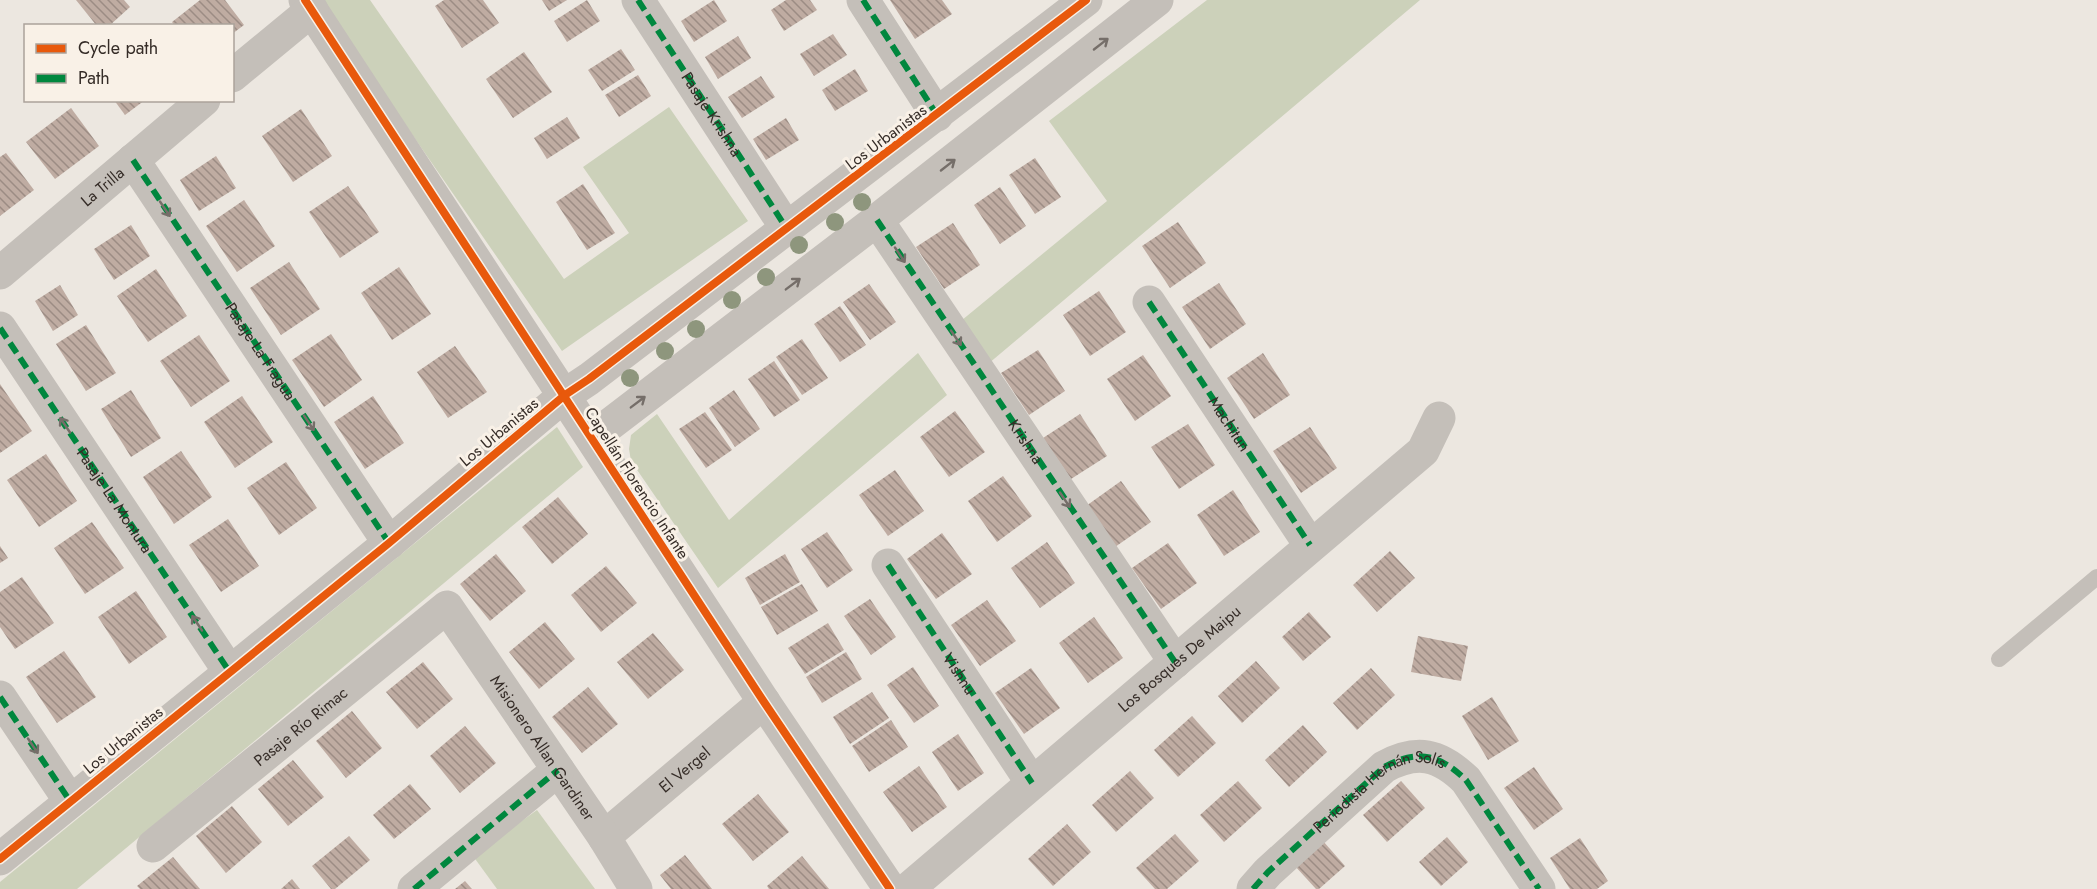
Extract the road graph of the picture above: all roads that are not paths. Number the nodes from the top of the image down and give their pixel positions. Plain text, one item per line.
1 (638, 0) edge
2 (863, 0) edge
3 (1086, 0) edge
4 (1157, 0) edge
5 (309, 5) edge
6 (234, 74) edge
7 (202, 102) edge
8 (937, 115) junction
9 (133, 160) junction
10 (877, 220) junction
11 (788, 229) junction
12 (0, 273) edge
13 (1149, 302) dead end
14 (0, 328) edge
15 (565, 395) junction
16 (1439, 418) dead end
17 (592, 438) junction
18 (388, 543) junction
19 (1310, 546) junction
20 (888, 565) dead end
21 (2097, 577) edge
22 (447, 607) joint
23 (1999, 659) dead end
24 (1175, 663) junction
25 (229, 671) junction
26 (0, 697) edge
27 (764, 702) junction
28 (558, 770) junction
29 (1032, 783) junction
30 (70, 801) junction
31 (604, 837) junction
32 (153, 846) dead end
33 (0, 859) edge
34 (414, 889) edge
35 (636, 889) edge
36 (890, 889) edge
37 (908, 889) edge
38 (1253, 889) edge
39 (1539, 889) edge

1 - 11 street, Pasaje Krishna
2 - 8 street
3 - 8 street, Los Urbanistas
10 -> 4 street
5 - 6 street
5 - 15 street, Capellán Florencio Infante
7 - 9 street, La Trilla
8 - 11 street, Los Urbanistas
9 - 12 street, La Trilla
9 -> 18 street, Pasaje La Fragua
17 -> 10 street
10 -> 24 street, Krishna
11 - 15 street, Los Urbanistas
13 - 19 street, Machitun
25 -> 14 street, Pasaje La Montura
15 - 17 street, Capellán Florencio Infante
15 - 18 street, Los Urbanistas
16 - 19 street, Los Bosques De Maipu
17 - 27 street, Capellán Florencio Infante
18 - 25 street, Los Urbanistas
19 - 24 street, Los Bosques De Maipu
20 - 29 street, Vishnu
21 - 23 lane
22 - 28 street, Misionero Allan Gardiner
22 - 32 street, Pasaje Río Rimac
24 - 29 street, Los Bosques De Maipu
25 - 30 street, Los Urbanistas
26 -> 30 street
27 - 31 street, El Vergel
27 - 36 street, Capellán Florencio Infante
28 - 31 street, Misionero Allan Gardiner
28 - 34 street
29 - 37 street, Los Bosques De Maipu
30 - 33 street, Los Urbanistas
31 - 35 street, Misionero Allan Gardiner
38 - 39 street, Periodista Hernán Solís

